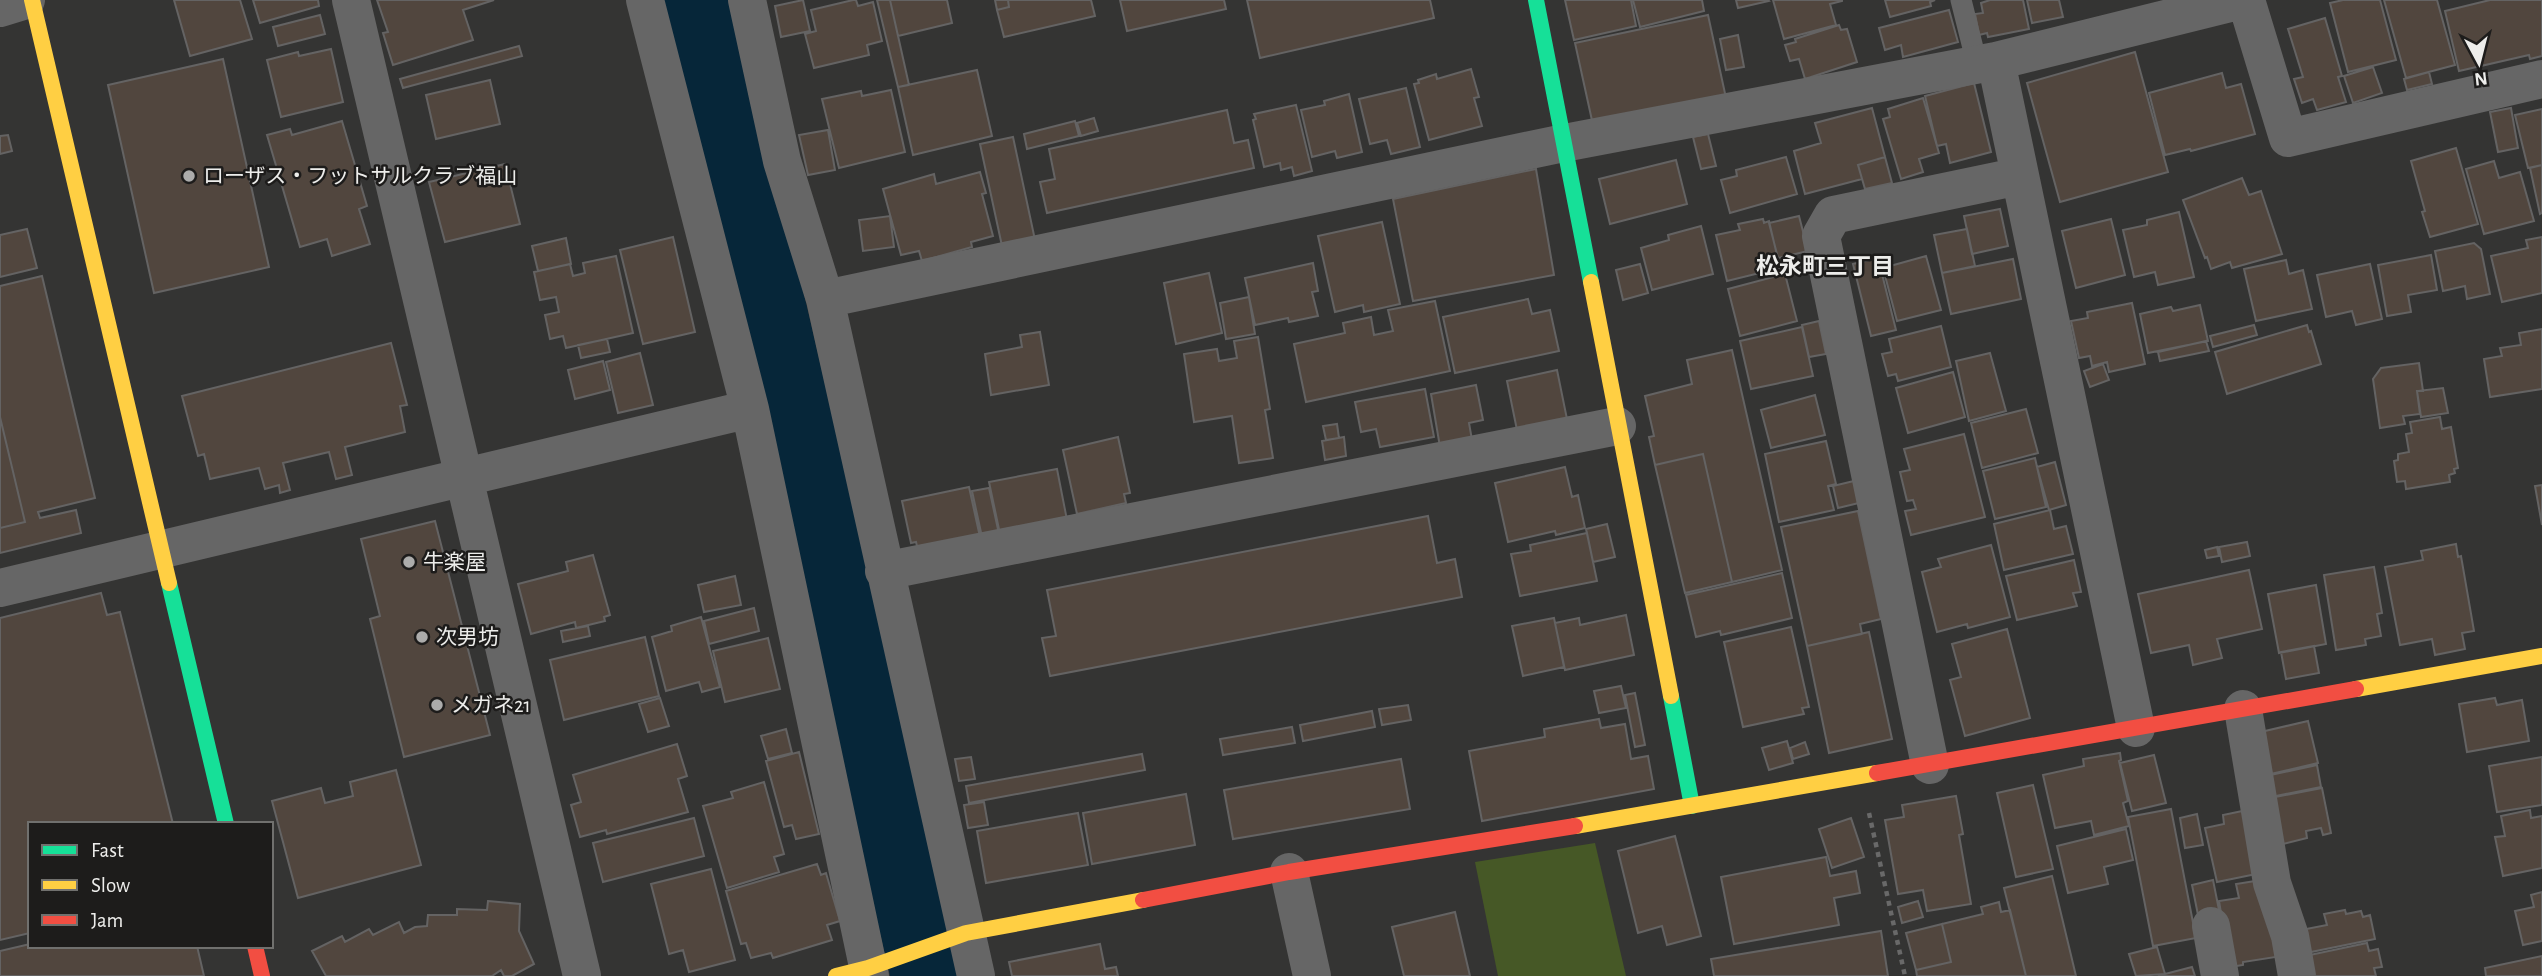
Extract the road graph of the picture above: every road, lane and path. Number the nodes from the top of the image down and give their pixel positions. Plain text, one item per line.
1 (26, 0) edge
2 (32, 0) edge
3 (351, 0) edge
4 (645, 0) edge
5 (747, 0) edge
6 (1536, 0) edge
7 (1961, 0) edge
8 (2244, 0) edge
9 (0, 8) edge
10 (1986, 62) junction
11 (2542, 79) edge
12 (1564, 143) junction
13 (2020, 176) junction
14 (825, 299) junction
15 (750, 410) junction
16 (1618, 426) junction
17 (464, 477) junction
18 (161, 548) junction
19 (884, 571) junction
20 (0, 588) edge
21 (2542, 656) edge
22 (2243, 709) junction
23 (2136, 728) junction
24 (1930, 765) junction
25 (1862, 776) junction
26 (1692, 806) junction
27 (226, 822) edge
28 (1289, 872) junction
29 (2211, 926) dead end
30 (966, 933) junction
31 (255, 948) edge
32 (858, 973) edge
33 (262, 976) edge
34 (582, 976) edge
35 (976, 976) edge
36 (1312, 976) edge
37 (1905, 976) edge
38 (2220, 976) edge
39 (2297, 976) edge

1 - 9 street
2 - 18 street
3 - 17 street
4 - 15 street
5 - 14 street
6 - 12 street
7 - 10 lane
8 - 10 street
8 - 11 street
10 - 12 street
10 - 13 street
12 - 14 street
12 - 16 street
13 - 23 street
13 - 24 street
14 - 19 street
15 - 17 street
15 - 32 street
16 - 19 street
16 - 26 street
17 - 18 street
17 - 34 street
18 - 20 street
18 - 27 street
19 - 30 street
21 - 22 street
22 - 23 street
22 - 39 street
23 - 24 street
24 - 25 street
25 - 26 street
25 - 37 path
26 - 28 street
28 - 30 street
28 - 36 street
29 - 38 street
30 - 32 street
30 - 35 street
31 - 33 street

